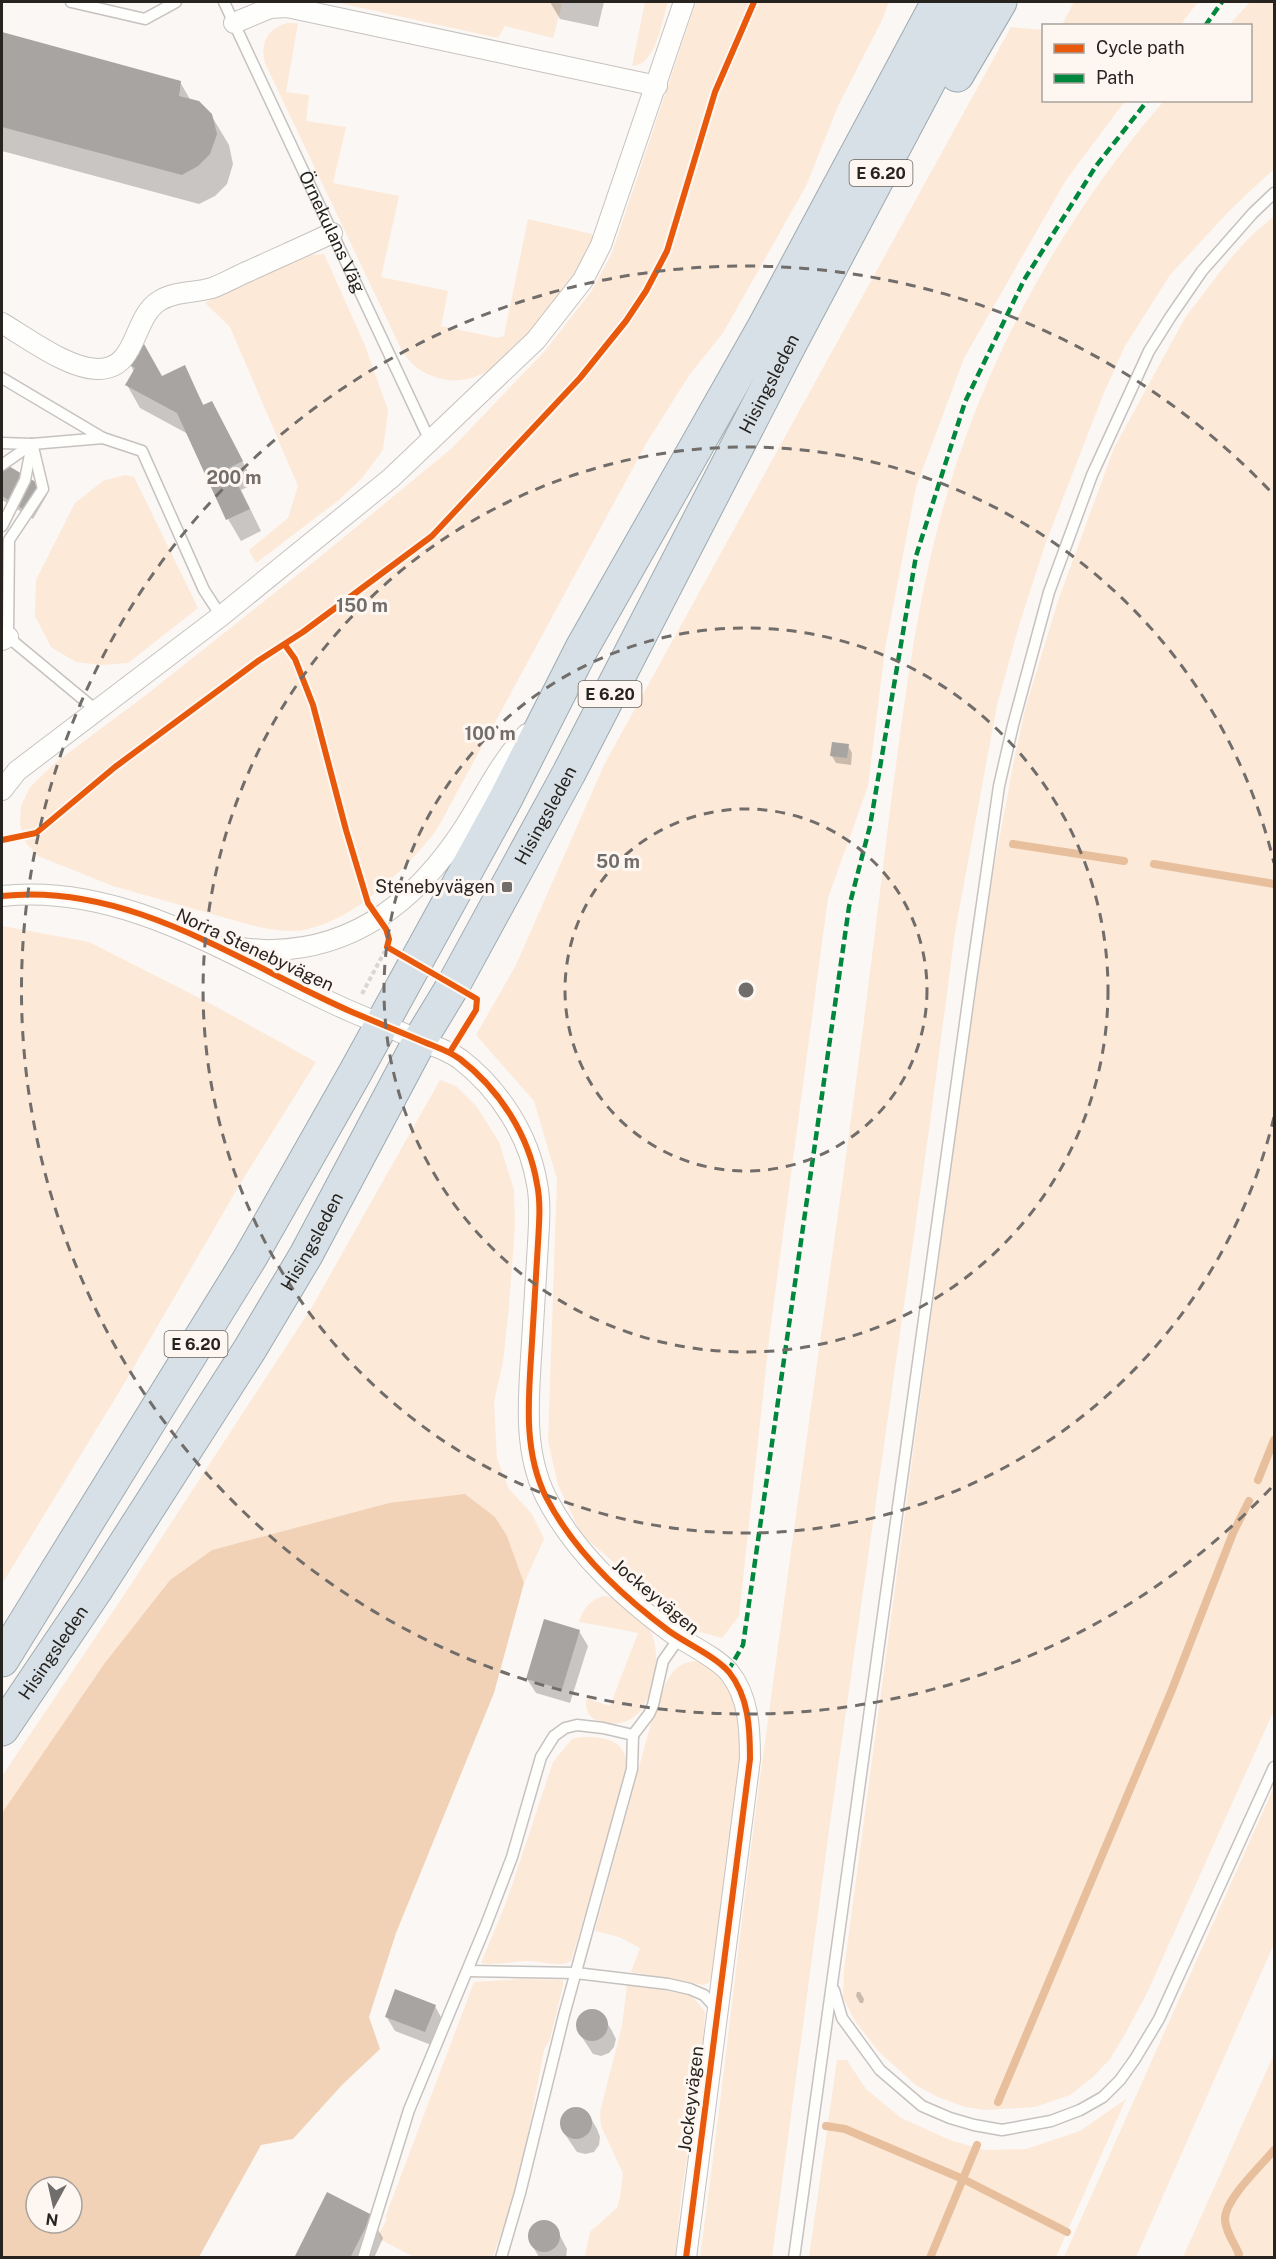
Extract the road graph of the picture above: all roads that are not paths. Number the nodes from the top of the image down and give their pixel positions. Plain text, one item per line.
1 (71, 2) edge
2 (176, 2) edge
3 (224, 2) edge
4 (684, 2) edge
5 (913, 2) edge
6 (938, 2) edge
7 (971, 2) edge
8 (1000, 2) edge
9 (234, 22) junction
10 (657, 86) junction
11 (1275, 193) edge
12 (332, 233) junction
13 (2, 323) edge
14 (777, 336) junction
15 (2, 378) edge
16 (103, 438) junction
17 (430, 441) junction
18 (2, 443) edge
19 (32, 444) junction
20 (2, 465) edge
21 (2, 526) edge
22 (2, 543) edge
23 (9, 557) junction
24 (221, 616) junction
25 (5, 639) edge
26 (551, 709) junction
27 (96, 710) junction
28 (2, 790) edge
29 (2, 896) edge
30 (216, 945) junction
31 (381, 1023) junction
32 (420, 1040) junction
33 (679, 1638) junction
34 (2, 1660) edge
35 (2, 1729) edge
36 (633, 1735) junction
37 (1275, 1767) edge
38 (468, 1971) junction
39 (576, 1973) junction
40 (833, 1987) junction
41 (717, 2009) junction
42 (363, 2258) edge
43 (501, 2258) edge
44 (686, 2258) edge
45 (794, 2258) edge

1 - 2 lane
3 - 9 lane, Örnekulans Väg
4 - 10 street
5 - 14 highway
6 - 14 highway, Hisingsleden / E 6.20
7 - 14 highway, Hisingsleden / E 6.20
8 - 14 highway
9 - 10 street
9 - 12 lane, Örnekulans Väg
10 - 17 street
11 - 40 lane
12 - 13 street
12 - 17 lane, Örnekulans Väg
14 - 26 highway, Hisingsleden / E 6.20
14 - 32 highway, Hisingsleden / E 6.20
15 - 16 lane
16 - 19 lane
16 - 24 lane
17 - 24 street
18 - 19 lane
19 - 20 lane
19 - 21 lane
19 - 23 lane
22 - 23 lane
23 - 25 lane
24 - 27 street
25 - 27 lane
26 - 30 street
26 - 31 highway, Hisingsleden / E 6.20
27 - 28 street
29 - 30 street, Norra Stenebyvägen
30 - 31 street, Norra Stenebyvägen
31 - 32 street, Norra Stenebyvägen
31 - 34 highway, Hisingsleden / E 6.20
32 - 33 street, Jockeyvägen
32 - 35 highway, Hisingsleden / E 6.20
33 - 36 lane
33 - 41 street, Jockeyvägen
36 - 38 lane
36 - 39 lane
37 - 40 lane
38 - 39 lane
38 - 42 lane
39 - 41 lane
39 - 43 lane
40 - 45 lane
41 - 44 street, Jockeyvägen

